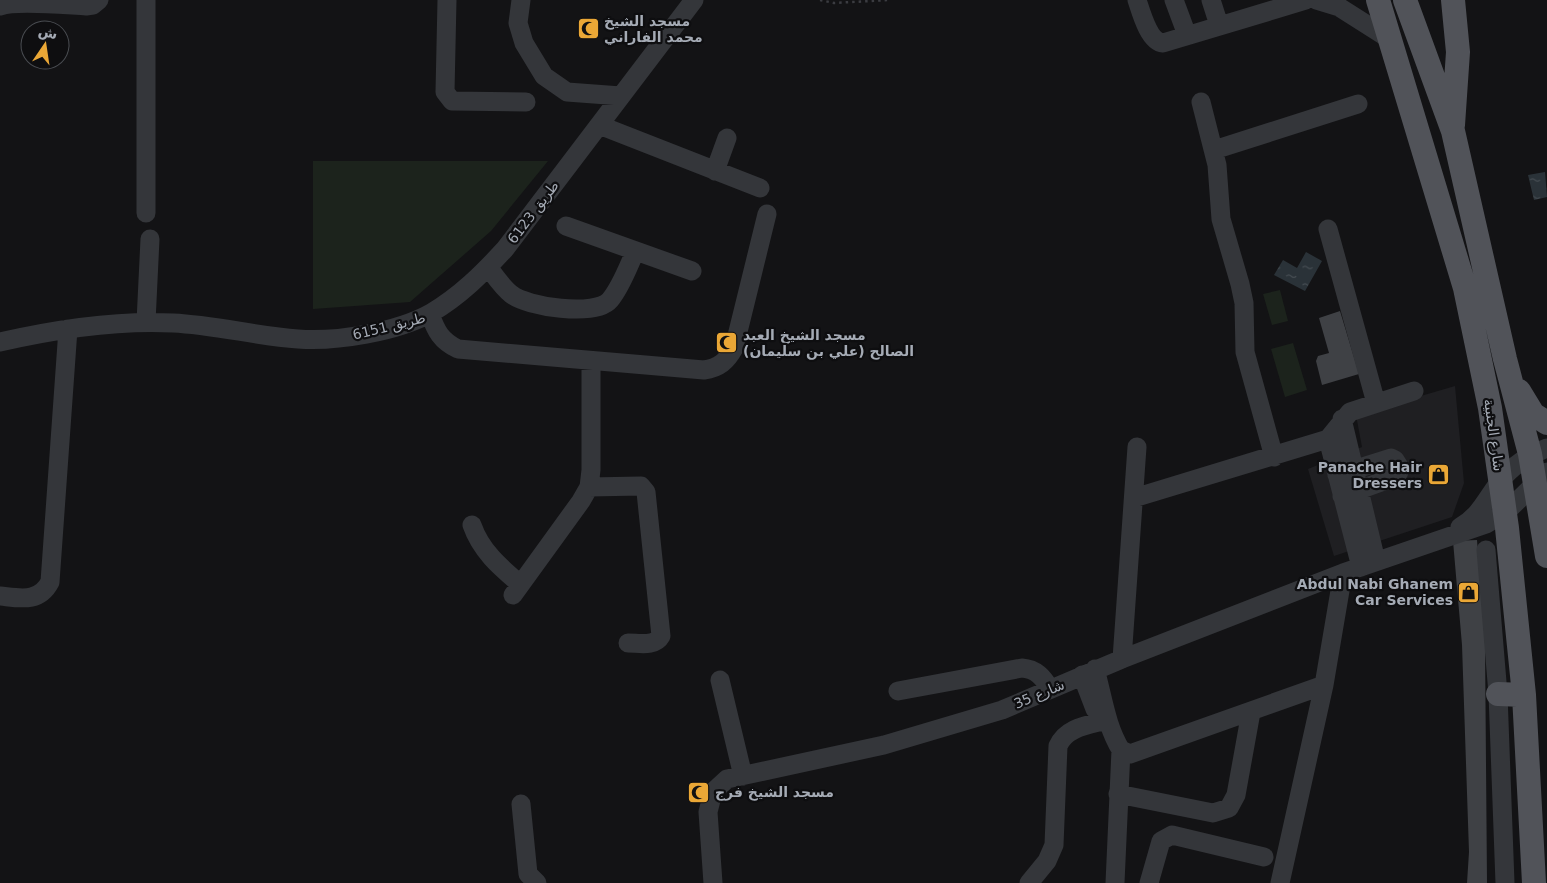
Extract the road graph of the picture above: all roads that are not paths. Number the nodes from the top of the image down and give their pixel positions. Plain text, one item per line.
1 (100, 0) edge
2 (146, 0) edge
3 (446, 0) edge
4 (521, 0) edge
5 (694, 0) edge
6 (1137, 0) edge
7 (1174, 0) edge
8 (1211, 0) edge
9 (1316, 0) edge
10 (1378, 0) edge
11 (1405, 0) edge
12 (1453, 0) edge
13 (1299, 1) edge
14 (0, 6) edge
15 (1219, 26) junction
16 (1187, 35) junction
17 (1391, 40) junction
18 (621, 96) junction
19 (526, 102) dead end
20 (1201, 102) dead end
21 (1358, 104) dead end
22 (599, 125) junction
23 (1453, 131) junction
24 (727, 138) dead end
25 (1214, 150) junction
26 (715, 171) junction
27 (760, 188) dead end
28 (146, 213) dead end
29 (767, 214) dead end
30 (566, 226) dead end
31 (1328, 229) dead end
32 (150, 239) dead end
33 (635, 252) junction
34 (488, 267) junction
35 (692, 271) dead end
36 (430, 314) junction
37 (146, 322) junction
38 (68, 329) junction
39 (0, 342) edge
40 (1505, 358) junction
41 (591, 361) junction
42 (1414, 391) dead end
43 (1376, 403) junction
44 (1342, 420) junction
45 (1547, 423) edge
46 (1328, 439) junction
47 (1136, 448) dead end
48 (1539, 451) edge
49 (1274, 457) junction
50 (1345, 472) junction
51 (1541, 478) edge
52 (1500, 480) junction
53 (588, 488) junction
54 (1350, 493) junction
55 (1134, 498) junction
56 (1505, 513) junction
57 (472, 525) dead end
58 (1445, 539) junction
59 (1486, 550) dead end
60 (1547, 556) edge
61 (1360, 567) junction
62 (0, 596) edge
63 (628, 643) dead end
64 (1122, 659) junction
65 (1089, 672) junction
66 (720, 680) dead end
67 (1324, 685) junction
68 (1050, 689) junction
69 (898, 691) dead end
70 (1498, 694) junction
71 (1524, 695) junction
72 (1251, 712) junction
73 (1107, 720) junction
74 (1121, 750) junction
75 (742, 776) junction
76 (1118, 794) junction
77 (521, 804) dead end
78 (1264, 857) dead end
79 (537, 883) edge
80 (712, 883) edge
81 (1029, 883) edge
82 (1115, 883) edge
83 (1149, 883) edge
84 (1280, 883) edge
85 (1505, 883) edge
86 (1534, 883) edge

1 - 14 street
2 - 28 street
3 - 19 street
4 - 18 street
5 - 18 street, طريق 6123
6 - 16 street
7 - 16 street
8 - 15 street
9 - 17 street
10 - 17 main road, شارع الجنبية
11 - 23 main road, شارع الجنبية
12 - 23 main road
13 - 15 street
15 - 16 street
17 - 52 main road, شارع الجنبية
18 - 22 street, طريق 6123
20 - 25 street
21 - 25 street
22 - 26 street
22 - 34 street, طريق 6123
23 - 40 main road, شارع الجنبية
24 - 26 street
25 - 49 street
26 - 27 street
29 - 41 street, طريق 6151
30 - 33 street
31 - 43 street
32 - 37 street
33 - 34 street
33 - 35 street
34 - 36 street, طريق 6123
36 - 37 street, طريق 6151
36 - 41 street, طريق 6151
37 - 38 street, طريق 6151
38 - 39 street, طريق 6151
38 - 62 street
40 - 45 main road
40 - 48 main road, شارع الجنبية
41 - 53 street
42 - 43 street
43 - 44 street
44 - 46 street
44 - 50 street
46 - 49 street
46 - 50 street
47 - 55 street
48 - 51 main road, شارع الجنبية
48 - 52 street, شارع 35
49 - 55 street
50 - 54 street
50 - 54 street
51 - 56 street, شارع 35
51 - 60 main road, شارع الجنبية
52 - 56 main road, شارع الجنبية
52 - 58 street, شارع 35
53 - 57 street
53 - 63 street
54 - 61 street
55 - 64 street
56 - 58 street, شارع 35
56 - 71 main road, شارع الجنبية
58 - 61 street, شارع 35
59 - 70 street
61 - 64 street, شارع 35
61 - 67 street
64 - 65 street, شارع 35
65 - 68 street, شارع 35
65 - 73 street
66 - 75 street
67 - 72 street
67 - 84 street
68 - 69 street
68 - 75 street, شارع 35
70 - 71 main road
70 - 85 street
71 - 86 main road, شارع الجنبية
72 - 74 street
72 - 76 street
73 - 74 street
73 - 81 street
74 - 76 street
75 - 80 street, شارع 35
76 - 82 street
77 - 79 street
78 - 83 street

